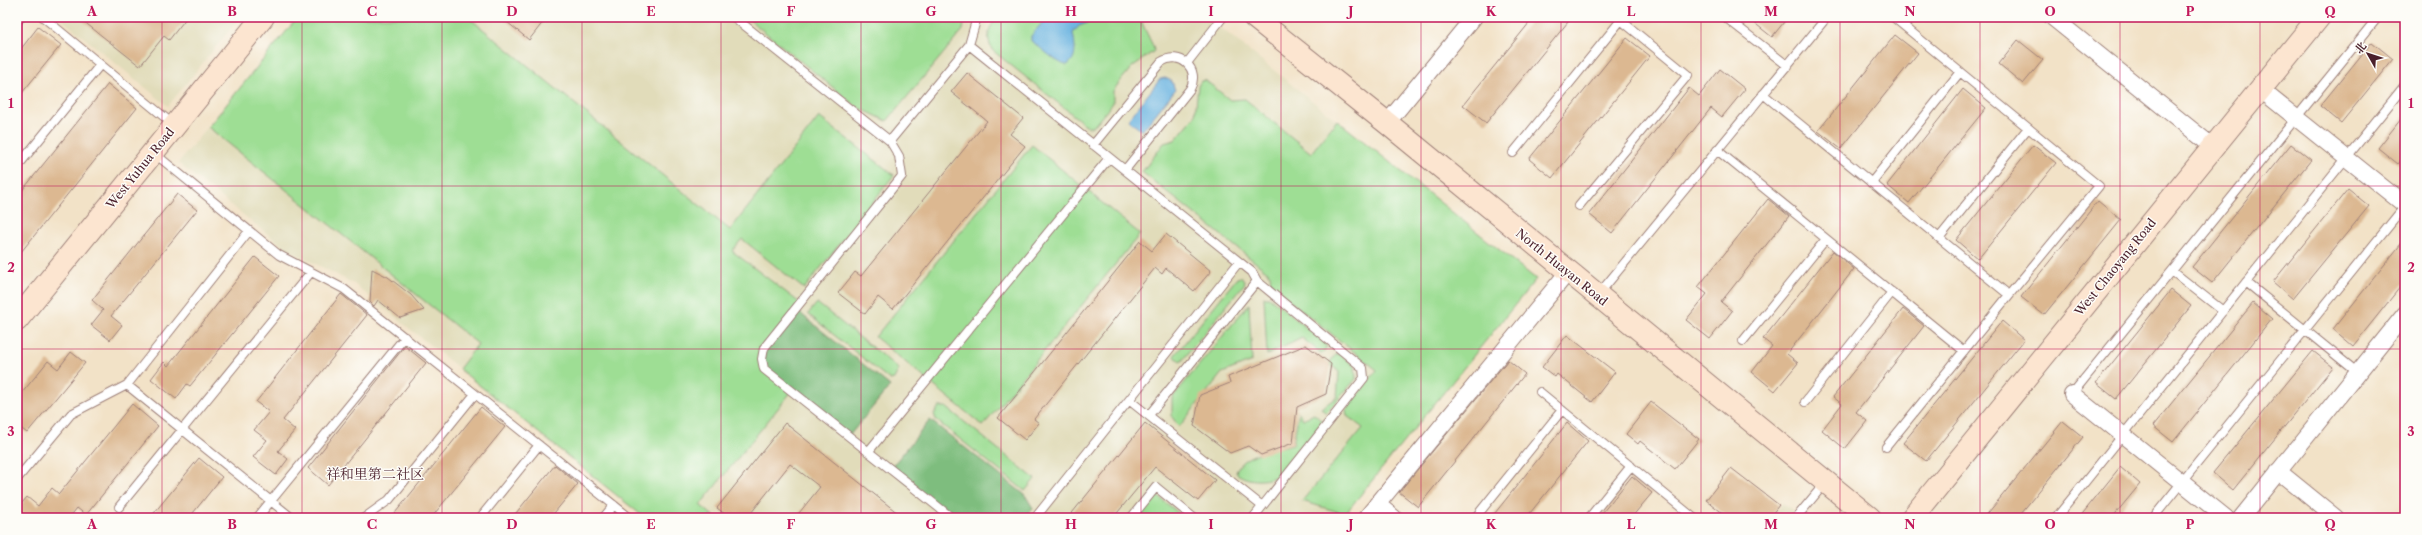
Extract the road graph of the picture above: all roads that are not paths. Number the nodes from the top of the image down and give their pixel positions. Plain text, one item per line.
1 (21, 17) edge
2 (43, 17) edge
3 (263, 17) edge
4 (734, 17) edge
5 (977, 17) edge
6 (1223, 17) edge
7 (1254, 17) edge
8 (1474, 17) edge
9 (1827, 17) edge
10 (1894, 17) edge
11 (2052, 17) edge
12 (2319, 17) edge
13 (2378, 17) edge
14 (1619, 18) edge
15 (1728, 18) edge
16 (17, 22) edge
17 (969, 45) junction
18 (1187, 63) junction
19 (100, 65) junction
20 (1788, 66) junction
21 (1960, 72) junction
22 (2405, 85) edge
23 (2260, 89) junction
24 (1763, 94) junction
25 (2296, 118) junction
26 (1387, 123) junction
27 (175, 126) junction
28 (2028, 128) junction
29 (890, 141) junction
30 (1093, 145) junction
31 (2213, 147) junction
32 (1718, 150) junction
33 (153, 152) junction
34 (1513, 153) dead end
35 (1109, 158) junction
36 (2346, 158) junction
37 (17, 166) edge
38 (1125, 170) junction
39 (1871, 183) junction
40 (2405, 205) edge
41 (1578, 206) dead end
42 (249, 231) junction
43 (1939, 238) junction
44 (1826, 239) junction
45 (1239, 262) junction
46 (2172, 270) junction
47 (311, 272) junction
48 (1568, 272) junction
49 (1257, 281) junction
50 (2246, 282) junction
51 (1892, 292) junction
52 (2009, 295) junction
53 (1598, 296) junction
54 (2223, 311) junction
55 (2405, 314) edge
56 (17, 320) edge
57 (2305, 330) junction
58 (405, 337) junction
59 (1743, 341) dead end
60 (1964, 351) junction
61 (2358, 373) junction
62 (127, 385) junction
63 (1540, 392) dead end
64 (475, 394) junction
65 (2072, 394) joint
66 (1129, 400) junction
67 (1805, 402) dead end
68 (1562, 410) junction
69 (1149, 416) junction
70 (182, 430) junction
71 (2123, 435) junction
72 (539, 445) junction
73 (1886, 447) dead end
74 (868, 452) junction
75 (1631, 466) junction
76 (2278, 471) junction
77 (17, 479) edge
78 (1826, 482) junction
79 (2181, 482) junction
80 (271, 501) junction
81 (1377, 504) junction
82 (614, 505) junction
83 (1262, 506) junction
84 (119, 507) dead end
85 (257, 518) edge
86 (292, 518) edge
87 (364, 518) edge
88 (480, 518) edge
89 (603, 518) edge
90 (630, 518) edge
91 (952, 518) edge
92 (1035, 518) edge
93 (1131, 518) edge
94 (1194, 518) edge
95 (1253, 518) edge
96 (1366, 518) edge
97 (1394, 518) edge
98 (1475, 518) edge
99 (1589, 518) edge
100 (1694, 518) edge
101 (1796, 518) edge
102 (1870, 518) edge
103 (1912, 518) edge
104 (2056, 518) edge
105 (2152, 518) edge
106 (2226, 518) edge
107 (2241, 518) edge
108 (2334, 518) edge

1 - 16 lane
2 - 19 lane
3 - 27 street, West Yuhua Road
4 - 29 lane
5 - 17 lane
6 - 18 lane
7 - 26 street, North Huayan Road
8 - 26 street
9 - 20 lane
10 - 21 lane
11 - 31 street
12 - 23 street, West Chaoyang Road
13 - 25 lane
14 - 34 lane
14 - 41 lane
15 - 20 lane
17 - 29 lane
17 - 30 lane
18 - 30 lane
18 - 38 lane
19 - 27 lane
19 - 37 lane
20 - 24 lane
21 - 28 lane
21 - 39 lane
22 - 36 lane
23 - 25 street
23 - 31 street, West Chaoyang Road
24 - 32 lane
24 - 39 lane
25 - 36 street
25 - 46 lane
26 - 48 street, North Huayan Road
27 - 33 street, West Yuhua Road
28 - 43 lane
28 - 52 lane
29 - 74 lane
30 - 35 lane
31 - 103 street, West Chaoyang Road
32 - 44 lane
32 - 53 lane
33 - 42 lane
33 - 56 street, West Yuhua Road
35 - 38 lane
35 - 74 lane
36 - 40 street
36 - 50 lane
38 - 45 lane
39 - 43 lane
40 - 57 lane
42 - 47 lane
42 - 62 lane
43 - 52 lane
44 - 51 lane
44 - 59 lane
45 - 49 lane
45 - 66 lane
46 - 54 lane
46 - 65 lane
47 - 58 lane
47 - 70 lane
48 - 53 street, North Huayan Road
48 - 81 street
49 - 69 lane
49 - 83 lane
50 - 54 lane
50 - 57 lane
51 - 60 lane
51 - 67 lane
52 - 60 lane
53 - 78 street, North Huayan Road
54 - 71 lane
55 - 61 street
57 - 61 lane
57 - 79 lane
58 - 64 lane
58 - 80 lane
60 - 73 lane
61 - 76 street
62 - 70 lane
62 - 77 lane
63 - 68 lane
64 - 72 lane
64 - 87 lane
65 - 71 street
66 - 69 lane
66 - 92 lane
68 - 75 lane
68 - 98 lane
69 - 83 lane
70 - 80 lane
70 - 84 lane
71 - 79 street
71 - 104 lane
72 - 82 lane
72 - 88 lane
74 - 91 lane
75 - 99 lane
75 - 100 lane
76 - 107 street
76 - 108 street
78 - 101 lane
78 - 102 street, North Huayan Road
79 - 105 lane
79 - 106 street
80 - 85 lane
80 - 86 lane
81 - 96 street
81 - 97 street
82 - 89 lane
82 - 90 lane
83 - 95 lane
93 - 94 lane

